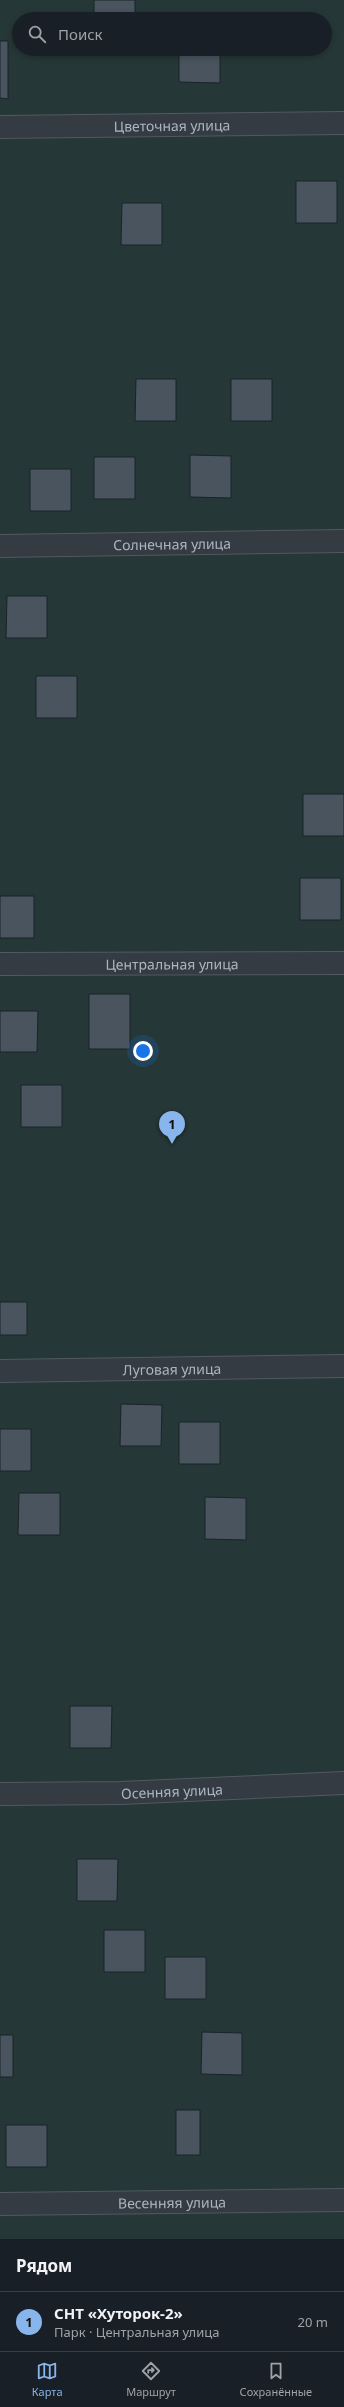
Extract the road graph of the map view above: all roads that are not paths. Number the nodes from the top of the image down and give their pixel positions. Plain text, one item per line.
1 (344, 123) edge
2 (0, 127) edge
3 (344, 541) edge
4 (0, 546) edge
5 (0, 964) edge
6 (344, 964) edge
7 (344, 1366) edge
8 (0, 1371) edge
9 (344, 1783) edge
10 (0, 1794) edge
11 (344, 2200) edge
12 (0, 2204) edge

1 - 2 street, Цветочная улица
3 - 4 street, Солнечная улица
5 - 6 street, Центральная улица
7 - 8 street, Луговая улица
9 - 10 street, Осенняя улица
11 - 12 street, Весенняя улица

